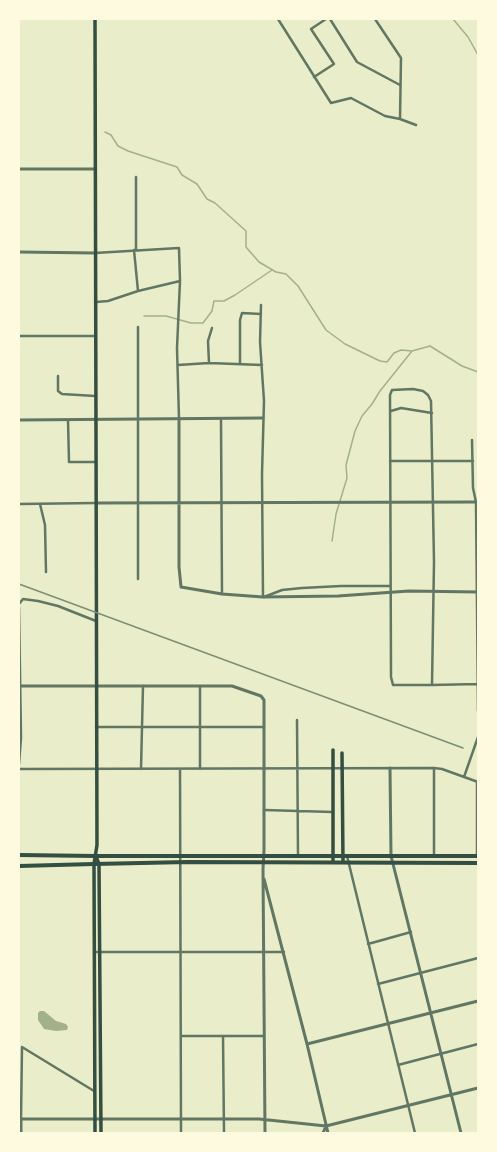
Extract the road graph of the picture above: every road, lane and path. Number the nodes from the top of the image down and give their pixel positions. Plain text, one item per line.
1 (95, 19) edge
2 (278, 19) edge
3 (326, 19) edge
4 (330, 19) edge
5 (375, 19) edge
6 (320, 20) edge
7 (314, 77) junction
8 (400, 85) junction
9 (400, 119) junction
10 (416, 125) dead end
11 (19, 169) edge
12 (95, 169) junction
13 (136, 177) dead end
14 (135, 250) junction
15 (19, 252) edge
16 (95, 252) junction
17 (180, 281) junction
18 (138, 291) junction
19 (95, 302) junction
20 (262, 305) dead end
21 (261, 314) junction
22 (138, 327) dead end
23 (212, 328) dead end
24 (19, 336) edge
25 (95, 336) junction
26 (209, 364) junction
27 (240, 364) junction
28 (262, 364) junction
29 (178, 365) junction
30 (58, 376) dead end
31 (95, 396) junction
32 (391, 410) junction
33 (432, 413) junction
34 (263, 418) junction
35 (137, 419) junction
36 (179, 419) junction
37 (19, 420) edge
38 (68, 420) junction
39 (96, 420) junction
40 (221, 420) junction
41 (472, 440) dead end
42 (390, 461) junction
43 (433, 461) junction
44 (473, 461) junction
45 (96, 462) junction
46 (263, 502) junction
47 (390, 502) junction
48 (433, 502) junction
49 (477, 502) edge
50 (96, 503) junction
51 (138, 503) junction
52 (179, 503) junction
53 (221, 503) junction
54 (19, 504) edge
55 (40, 504) junction
56 (46, 572) dead end
57 (138, 579) dead end
58 (390, 586) junction
59 (433, 591) junction
60 (390, 592) junction
61 (477, 592) edge
62 (222, 594) junction
63 (263, 597) junction
64 (19, 606) edge
65 (19, 622) edge
66 (96, 622) junction
67 (478, 684) edge
68 (142, 685) junction
69 (200, 685) junction
70 (432, 685) junction
71 (19, 686) edge
72 (96, 686) junction
73 (478, 711) edge
74 (297, 720) dead end
75 (96, 727) junction
76 (200, 727) junction
77 (264, 727) junction
78 (143, 728) junction
79 (478, 737) edge
80 (333, 750) dead end
81 (342, 753) dead end
82 (19, 764) edge
83 (334, 768) junction
84 (342, 768) junction
85 (390, 768) junction
86 (434, 768) junction
87 (19, 769) edge
88 (96, 769) junction
89 (141, 769) junction
90 (180, 769) junction
91 (200, 769) junction
92 (264, 769) junction
93 (297, 769) junction
94 (464, 777) junction
95 (478, 782) edge
96 (264, 810) junction
97 (297, 811) junction
98 (333, 812) junction
99 (19, 855) edge
100 (333, 855) junction
101 (345, 855) junction
102 (96, 856) junction
103 (298, 856) junction
104 (391, 856) junction
105 (434, 856) junction
106 (477, 856) edge
107 (181, 857) junction
108 (263, 857) junction
109 (333, 862) junction
110 (343, 862) junction
111 (348, 862) junction
112 (181, 863) junction
113 (262, 863) junction
114 (393, 863) junction
115 (478, 863) edge
116 (94, 864) junction
117 (99, 864) junction
118 (19, 866) edge
119 (263, 873) junction
120 (411, 932) junction
121 (368, 944) junction
122 (94, 952) junction
123 (100, 952) junction
124 (181, 952) junction
125 (264, 952) junction
126 (284, 952) junction
127 (478, 958) edge
128 (422, 973) junction
129 (378, 984) junction
130 (478, 1001) edge
131 (431, 1013) junction
132 (388, 1023) junction
133 (181, 1036) junction
134 (222, 1036) junction
135 (264, 1036) junction
136 (307, 1044) junction
137 (478, 1044) edge
138 (442, 1053) junction
139 (398, 1065) junction
140 (478, 1088) edge
141 (94, 1091) junction
142 (451, 1095) junction
143 (409, 1106) junction
144 (20, 1119) edge
145 (94, 1119) junction
146 (100, 1119) junction
147 (181, 1119) junction
148 (224, 1119) junction
149 (265, 1120) junction
150 (326, 1126) junction
151 (21, 1133) edge
152 (95, 1133) edge
153 (100, 1133) edge
154 (181, 1133) edge
155 (224, 1133) edge
156 (265, 1133) edge
157 (323, 1133) edge
158 (328, 1133) edge
159 (415, 1133) edge
160 (461, 1133) edge

1 - 12 main road
2 - 7 street
3 - 6 street
4 - 8 street
5 - 8 street
6 - 7 street
7 - 9 street
8 - 9 street
9 - 10 street
11 - 12 street
12 - 16 main road
13 - 14 street
14 - 16 street
14 - 17 street
14 - 18 street
15 - 16 street
16 - 19 main road
17 - 18 street
17 - 29 street
18 - 19 street
19 - 25 main road
20 - 21 street
21 - 27 street
21 - 28 street
22 - 35 street
23 - 26 street
24 - 25 street
25 - 31 main road
26 - 27 street
26 - 29 street
27 - 28 street
28 - 34 street
29 - 36 street
30 - 31 street
31 - 39 main road
32 - 33 street
32 - 33 street
32 - 42 street
33 - 43 street
34 - 40 street
34 - 46 street
35 - 36 street
35 - 39 street
35 - 51 street
36 - 40 street
36 - 52 street
37 - 38 street
38 - 39 street
38 - 45 street
39 - 45 main road
40 - 53 street
41 - 44 street
42 - 43 street
42 - 47 street
43 - 44 street
43 - 48 street
44 - 49 street
45 - 50 main road
46 - 47 street
46 - 53 street
46 - 63 street
47 - 48 street
47 - 58 street
48 - 49 street
48 - 59 street
49 - 61 street
50 - 51 street
50 - 55 street
50 - 66 main road
51 - 52 street
51 - 57 street
52 - 53 street
52 - 62 street
53 - 62 street
54 - 55 street
55 - 56 street
58 - 60 street
58 - 63 street
59 - 60 street
59 - 61 street
59 - 70 street
60 - 63 street
60 - 70 street
61 - 67 street
62 - 63 street
64 - 65 street
64 - 66 street
65 - 71 street
66 - 72 main road
67 - 70 street
67 - 73 street
68 - 69 street
68 - 72 street
68 - 78 street
69 - 76 street
69 - 77 street
71 - 72 street
71 - 82 street
72 - 75 main road
74 - 93 street
75 - 78 street
75 - 88 main road
76 - 77 street
76 - 78 street
76 - 91 street
77 - 92 street
78 - 89 street
79 - 94 street
80 - 83 main road
81 - 84 main road
83 - 84 street
83 - 93 street
83 - 98 main road
84 - 85 street
84 - 101 main road
85 - 86 street
85 - 104 street
86 - 94 street
86 - 105 street
87 - 88 street
88 - 89 street
88 - 102 main road
89 - 90 street
90 - 91 street
90 - 107 street
91 - 92 street
92 - 93 street
92 - 96 street
93 - 97 street
94 - 95 street
95 - 106 street
96 - 97 street
96 - 108 street
97 - 98 street
97 - 103 street
98 - 100 main road
99 - 102 main road
100 - 101 main road
100 - 103 main road
100 - 109 main road
101 - 104 main road
101 - 110 main road
101 - 111 street
102 - 107 main road
102 - 116 main road
102 - 117 main road
103 - 108 main road
104 - 105 main road
104 - 114 street
105 - 106 main road
107 - 108 main road
107 - 112 street
108 - 113 street
109 - 110 main road
109 - 113 main road
110 - 111 main road
111 - 114 main road
111 - 121 street
112 - 113 main road
112 - 117 main road
112 - 124 street
113 - 119 street
114 - 115 main road
114 - 120 street
116 - 117 main road
116 - 118 main road
116 - 122 main road
117 - 123 main road
119 - 125 street
119 - 126 street
120 - 121 street
120 - 128 street
121 - 129 street
122 - 123 street
122 - 141 main road
123 - 124 street
123 - 146 main road
124 - 125 street
124 - 133 street
125 - 126 street
125 - 135 street
126 - 136 street
127 - 128 street
128 - 129 street
128 - 131 street
129 - 132 street
130 - 131 street
131 - 132 street
131 - 138 street
132 - 136 street
132 - 139 street
133 - 134 street
133 - 147 street
134 - 135 street
134 - 148 street
135 - 149 street
136 - 150 street
137 - 138 street
138 - 139 street
138 - 142 street
139 - 143 street
140 - 142 street
141 - 144 street
141 - 145 main road
142 - 143 street
142 - 160 street
143 - 150 street
143 - 159 street
144 - 145 street
144 - 151 street
145 - 146 street
145 - 152 main road
146 - 147 street
146 - 153 main road
147 - 148 street
147 - 154 street
148 - 149 street
148 - 155 street
149 - 150 street
149 - 156 street
150 - 157 street
150 - 158 street

